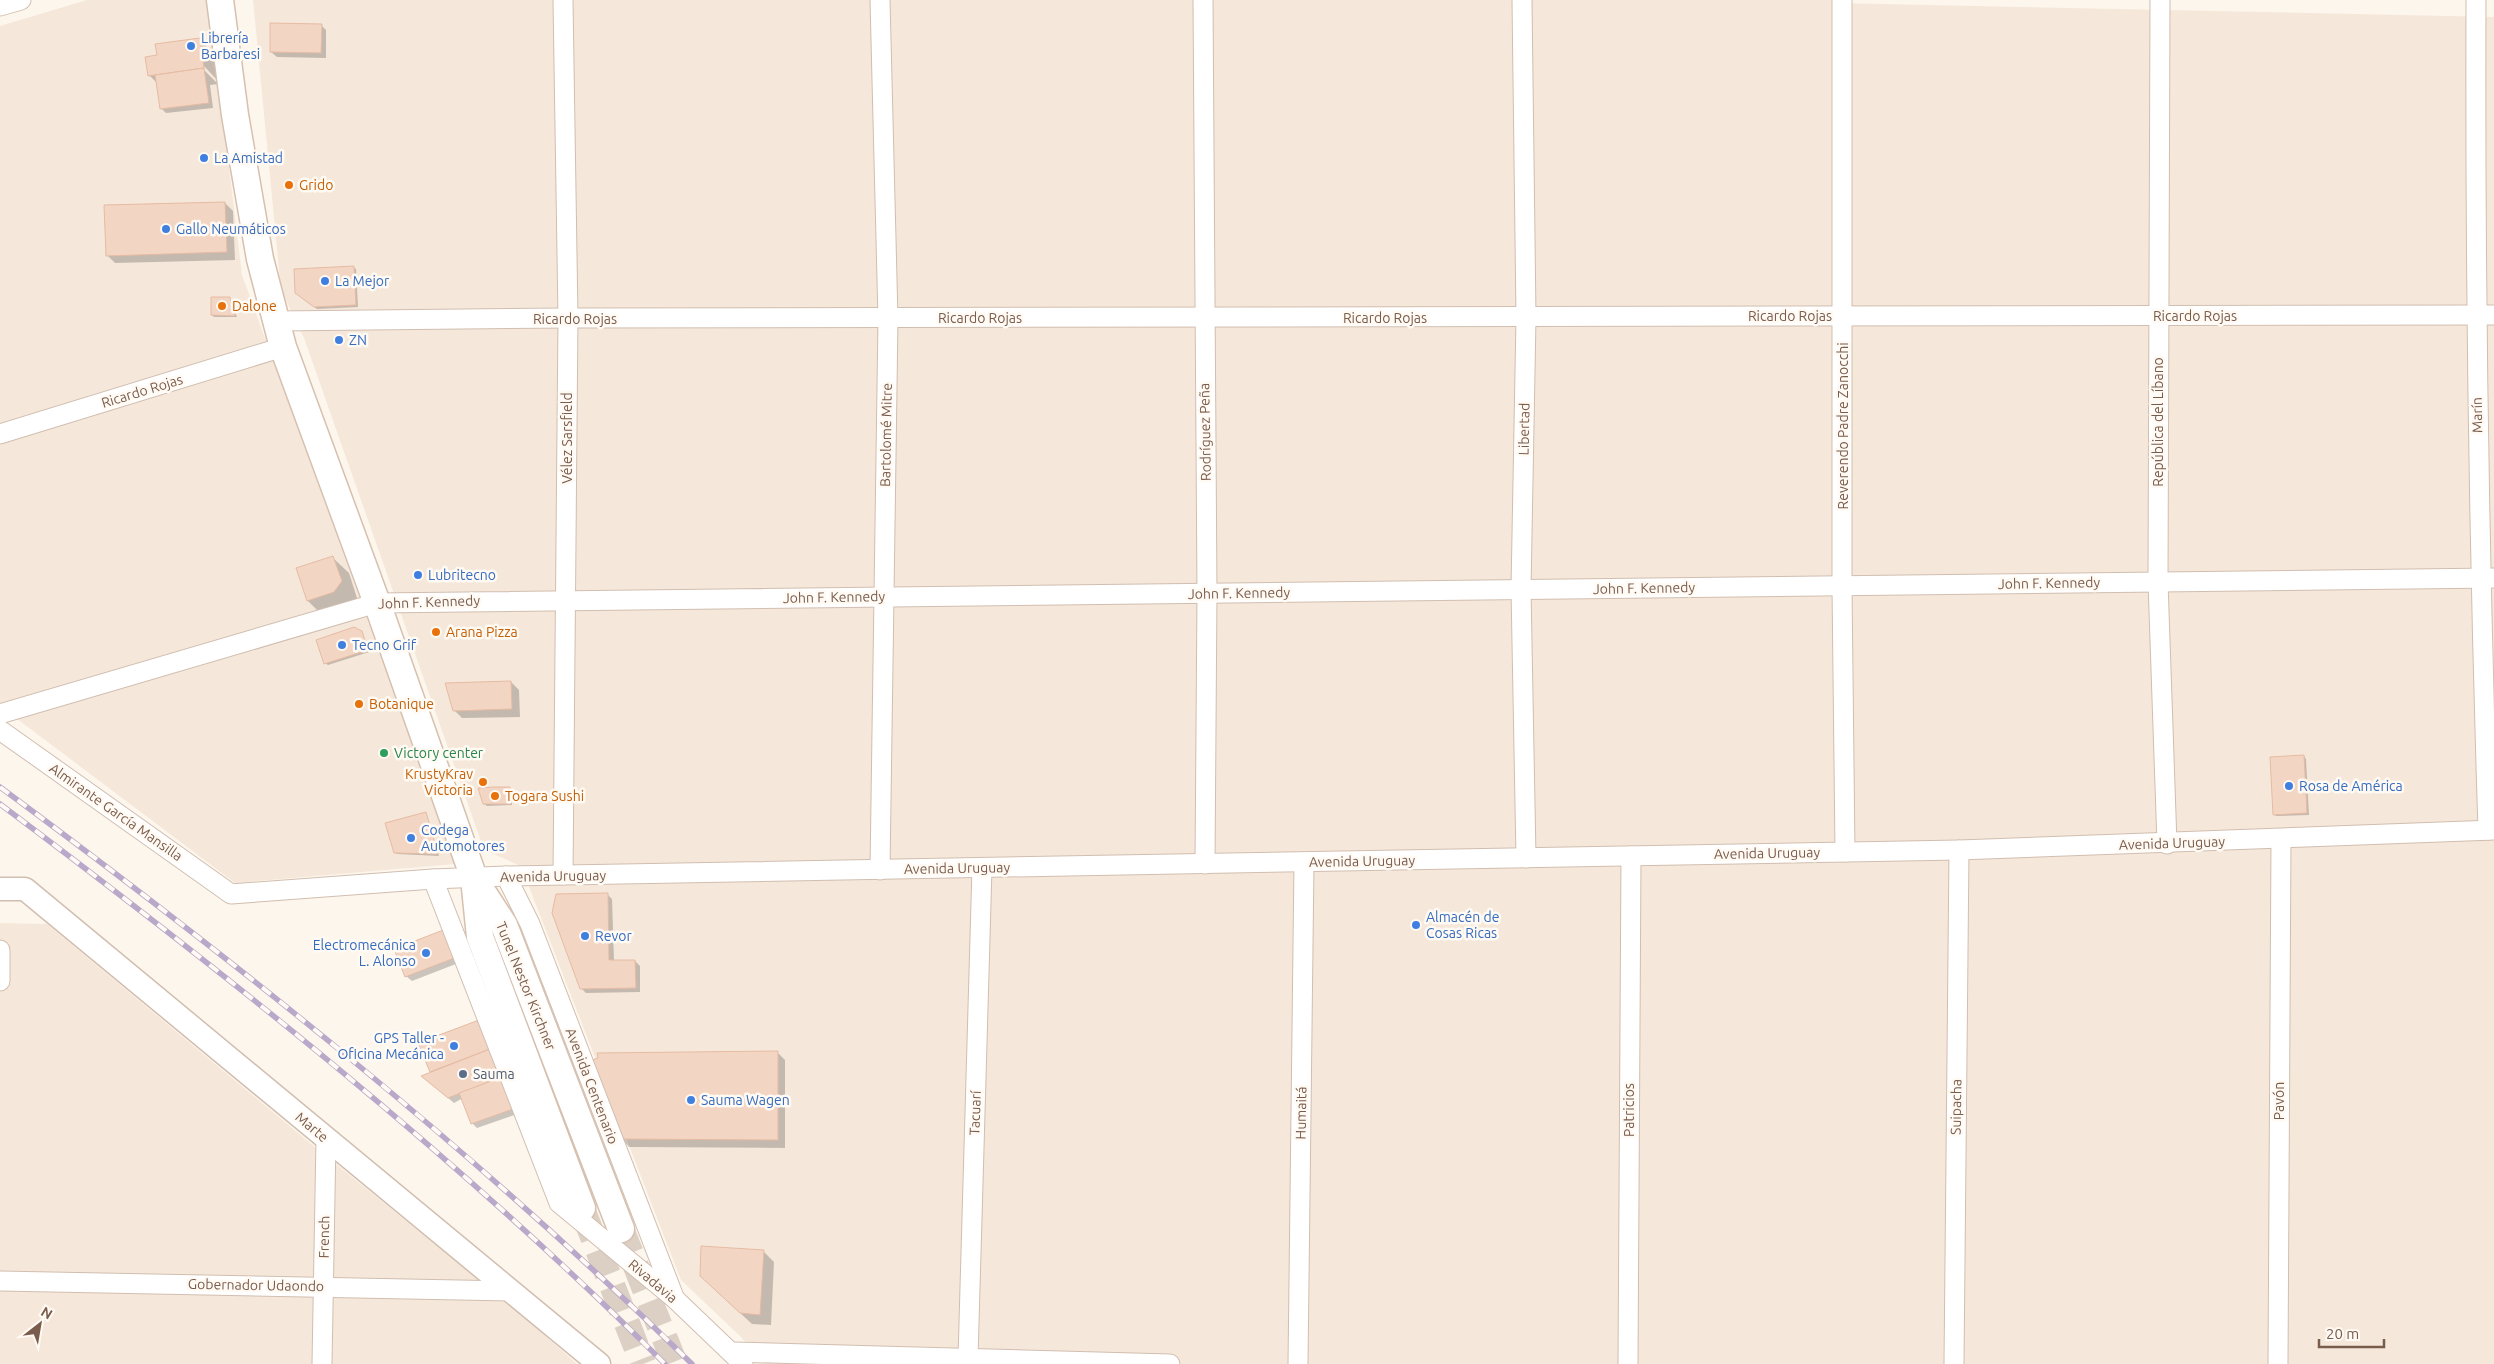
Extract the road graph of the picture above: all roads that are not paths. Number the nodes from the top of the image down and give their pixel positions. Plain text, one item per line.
1 (21, 0) edge
2 (220, 0) edge
3 (563, 0) edge
4 (880, 0) edge
5 (1203, 0) edge
6 (1522, 0) edge
7 (1842, 0) edge
8 (2160, 0) edge
9 (2476, 0) edge
10 (0, 6) edge
11 (2485, 315) edge
12 (1843, 316) junction
13 (2159, 316) junction
14 (1204, 317) junction
15 (568, 318) junction
16 (1526, 318) junction
17 (888, 319) junction
18 (276, 321) junction
19 (284, 348) junction
20 (0, 434) edge
21 (2487, 578) edge
22 (2158, 582) junction
23 (1842, 586) junction
24 (1521, 589) junction
25 (1207, 593) junction
26 (883, 596) junction
27 (566, 599) junction
28 (377, 602) junction
29 (0, 714) edge
30 (0, 730) edge
31 (2491, 830) edge
32 (2281, 839) junction
33 (2168, 844) junction
34 (1959, 850) junction
35 (1845, 852) junction
36 (1631, 856) junction
37 (1526, 858) junction
38 (1304, 862) junction
39 (1206, 864) junction
40 (982, 868) junction
41 (880, 870) junction
42 (563, 875) junction
43 (506, 876) junction
44 (474, 878) junction
45 (433, 879) junction
46 (0, 889) edge
47 (231, 894) joint
48 (0, 950) edge
49 (0, 981) edge
50 (326, 1139) junction
51 (571, 1206) junction
52 (621, 1229) tunnel mouth
53 (0, 1281) edge
54 (323, 1286) junction
55 (511, 1291) junction
56 (674, 1298) junction
57 (738, 1358) edge
58 (968, 1358) junction
59 (322, 1364) edge
60 (599, 1364) edge
61 (1170, 1364) edge
62 (1298, 1364) edge
63 (1628, 1364) edge
64 (1954, 1364) edge
65 (2278, 1364) edge

1 - 10 street
2 - 18 main road
3 - 15 street, Vélez Sarsfield
4 - 17 street, Bartolomé Mitre
5 - 14 street, Rodríguez Peña
6 - 16 street, Libertad
7 - 12 street, Reverendo Padre Zanocchi
8 - 13 street, República del Líbano
9 - 11 street, Marín
11 - 13 street, Ricardo Rojas
11 - 21 street, Marín
12 - 13 street, Ricardo Rojas
12 - 16 street, Ricardo Rojas
12 - 23 street, Reverendo Padre Zanocchi
13 - 22 street, República del Líbano
14 - 16 street, Ricardo Rojas
14 - 17 street, Ricardo Rojas
14 - 25 street, Rodríguez Peña
15 - 17 street, Ricardo Rojas
15 - 18 street, Ricardo Rojas
15 - 27 street, Vélez Sarsfield
16 - 24 street, Libertad
17 - 26 street, Bartolomé Mitre
18 - 19 main road
19 - 20 street, Ricardo Rojas
19 - 28 main road
21 - 22 street, John F. Kennedy
21 - 31 street, Marín
22 - 23 street, John F. Kennedy
22 - 33 street, República del Líbano
23 - 24 street, John F. Kennedy
23 - 35 street, Reverendo Padre Zanocchi
24 - 25 street, John F. Kennedy
24 - 37 street, Libertad
25 - 26 street, John F. Kennedy
25 - 39 street, Rodríguez Peña
26 - 27 street, John F. Kennedy
26 - 41 street, Bartolomé Mitre
27 - 28 street, John F. Kennedy
27 - 42 street, Vélez Sarsfield
28 - 29 street, John F. Kennedy
28 - 44 main road
30 - 47 street, Almirante García Mansilla
31 - 32 street, Avenida Uruguay
32 - 33 street, Avenida Uruguay
32 - 65 street, Pavón
33 - 34 street, Avenida Uruguay
34 - 35 street, Avenida Uruguay
34 - 64 street, Suipacha
35 - 36 street, Avenida Uruguay
36 - 37 street, Avenida Uruguay
36 - 63 street, Patricios
37 - 38 street, Avenida Uruguay
38 - 39 street, Avenida Uruguay
38 - 62 street, Humaitá
39 - 40 street, Avenida Uruguay
40 - 41 street, Avenida Uruguay
40 - 58 street, Tacuarí
41 - 42 street, Avenida Uruguay
42 - 43 street, Avenida Uruguay
43 - 44 street, Avenida Uruguay
43 - 56 street, Avenida Centenario
44 - 45 street, Avenida Uruguay
44 - 51 main road, Tunel Nestor Kirchner
44 - 52 main road, Tunel Nestor Kirchner
45 - 47 street, Avenida Uruguay
45 - 51 street
46 - 50 street, Marte
48 - 49 street
50 - 54 street, French
50 - 55 street, Marte
51 - 56 street, Rivadavia
53 - 54 street, Gobernador Udaondo
54 - 55 street, Gobernador Udaondo
54 - 59 street, French
55 - 60 street, Marte
56 - 57 street, Rivadavia
57 - 58 street
58 - 61 street

